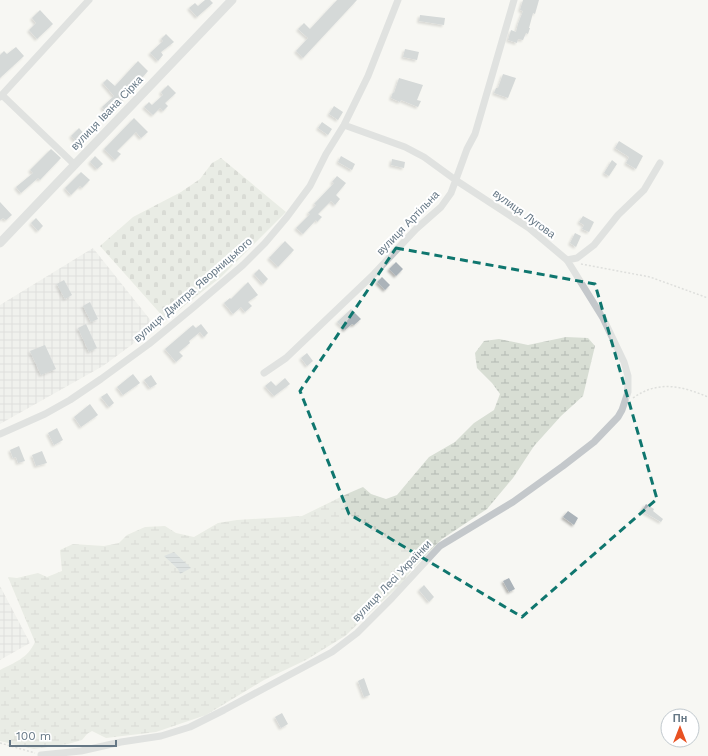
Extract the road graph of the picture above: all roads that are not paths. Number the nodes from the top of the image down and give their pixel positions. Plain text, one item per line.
1 (89, 0) edge
2 (232, 0) edge
3 (398, 0) edge
4 (514, 0) edge
5 (1, 96) edge
6 (344, 125) junction
7 (660, 163) dead end
8 (75, 165) junction
9 (457, 181) junction
10 (0, 243) edge
11 (567, 260) junction
12 (264, 373) dead end
13 (0, 434) edge
14 (40, 755) road end

1 - 5 street
2 - 8 street, вулиця Івана Сірка
3 - 6 street, вулиця Дмитра Яворницького
4 - 9 street, вулиця Артільна
5 - 8 street
6 - 9 street, вулиця Лугова
6 - 13 street, вулиця Дмитра Яворницького
7 - 11 street
8 - 10 street, вулиця Івана Сірка
9 - 11 street, вулиця Лугова
9 - 12 street, вулиця Артільна
11 - 14 street, вулиця Лесі Українки

